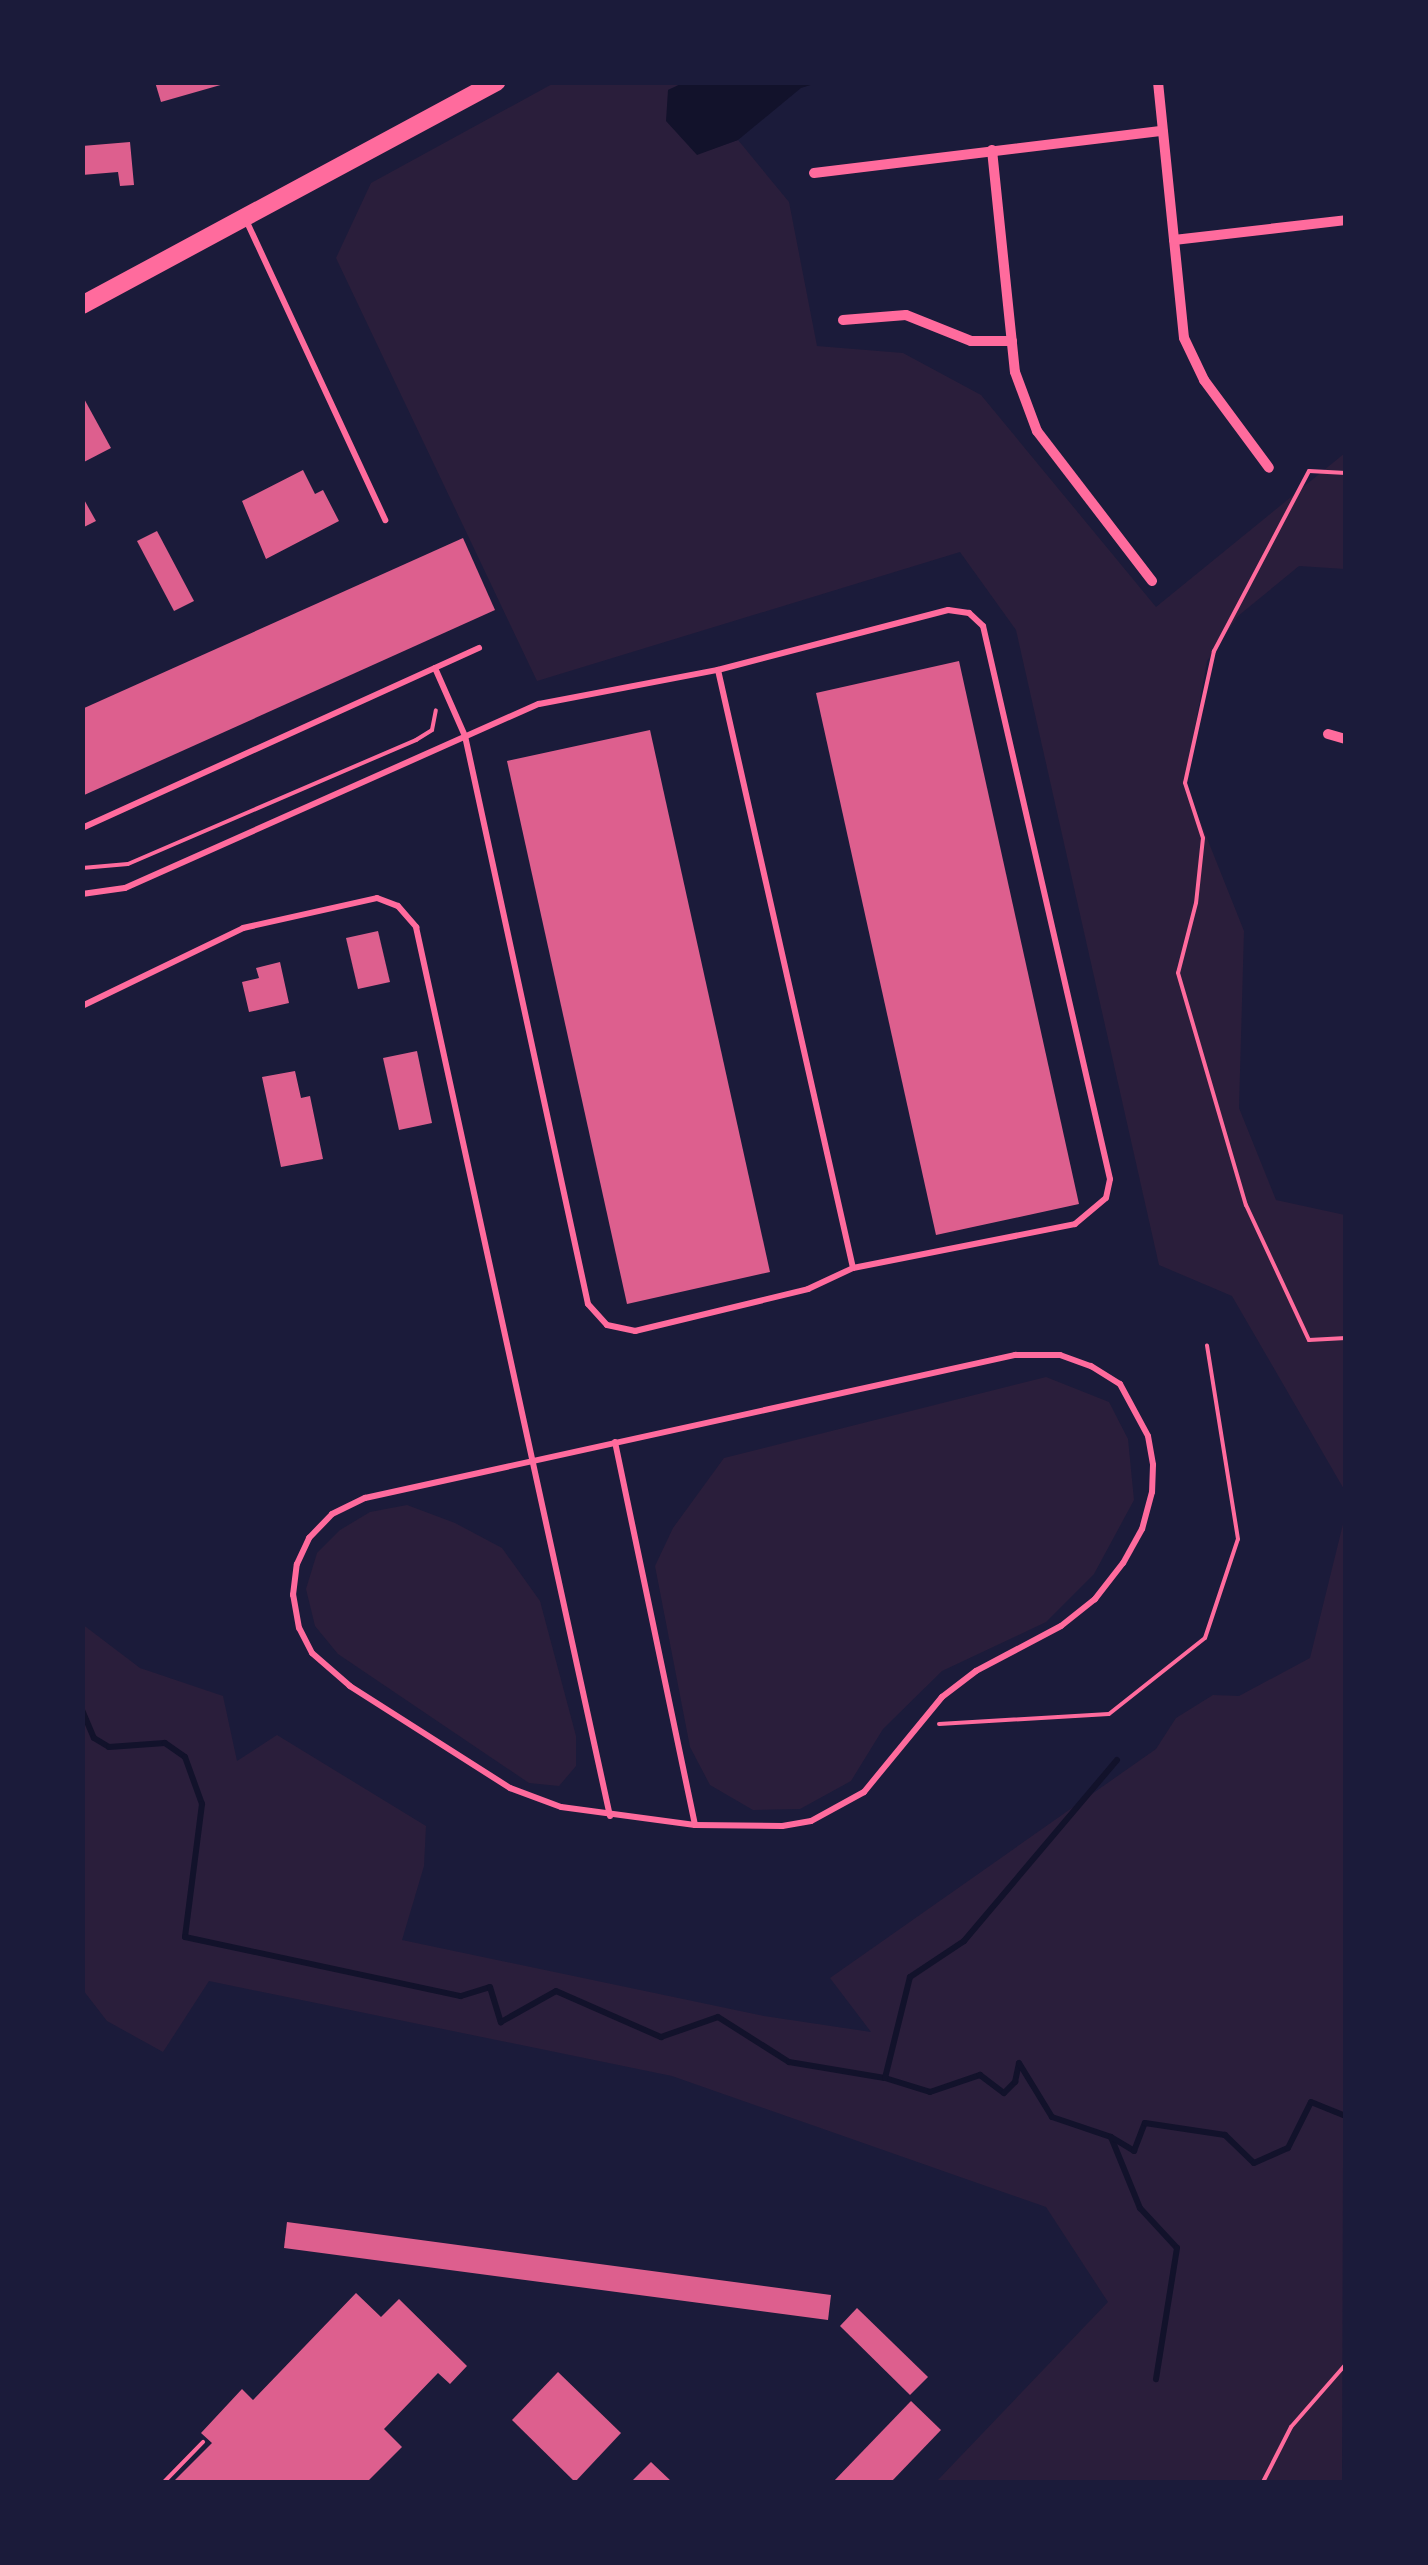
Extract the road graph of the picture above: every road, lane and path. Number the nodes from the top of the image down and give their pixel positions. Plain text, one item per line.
1 (498, 82) edge
2 (1158, 82) edge
3 (1162, 130) junction
4 (992, 150) junction
5 (814, 173) dead end
6 (246, 218) junction
7 (1346, 220) edge
8 (1174, 240) junction
9 (82, 305) edge
10 (843, 320) dead end
11 (1012, 341) junction
12 (1270, 468) dead end
13 (1346, 473) edge
14 (384, 520) dead end
15 (1152, 581) dead end
16 (479, 648) dead end
17 (435, 668) junction
18 (718, 670) junction
19 (435, 706) dead end
20 (1328, 734) dead end
21 (464, 736) junction
22 (1346, 740) edge
23 (82, 828) edge
24 (82, 868) edge
25 (82, 894) edge
26 (82, 1006) edge
27 (854, 1268) junction
28 (1346, 1338) edge
29 (1207, 1344) dead end
30 (615, 1442) junction
31 (531, 1458) junction
32 (914, 1726) junction
33 (610, 1816) junction
34 (695, 1825) junction
35 (1346, 2364) edge
36 (204, 2442) dead end
37 (164, 2482) edge
38 (1263, 2482) edge

1 - 6 main road
2 - 3 street
3 - 4 street
3 - 8 street
4 - 5 street
4 - 11 street
6 - 9 main road
6 - 14 lane
7 - 8 street
8 - 12 street
10 - 11 street
11 - 15 street
13 - 28 path
16 - 17 lane
17 - 21 lane
17 - 23 lane
18 - 21 lane
18 - 27 lane
18 - 27 lane
19 - 24 path
20 - 22 street
21 - 25 lane
21 - 27 lane
26 - 31 lane
29 - 32 path
30 - 31 lane
30 - 32 lane
30 - 34 lane
31 - 33 lane
31 - 33 lane
32 - 34 lane
33 - 34 lane
35 - 38 path
36 - 37 path

